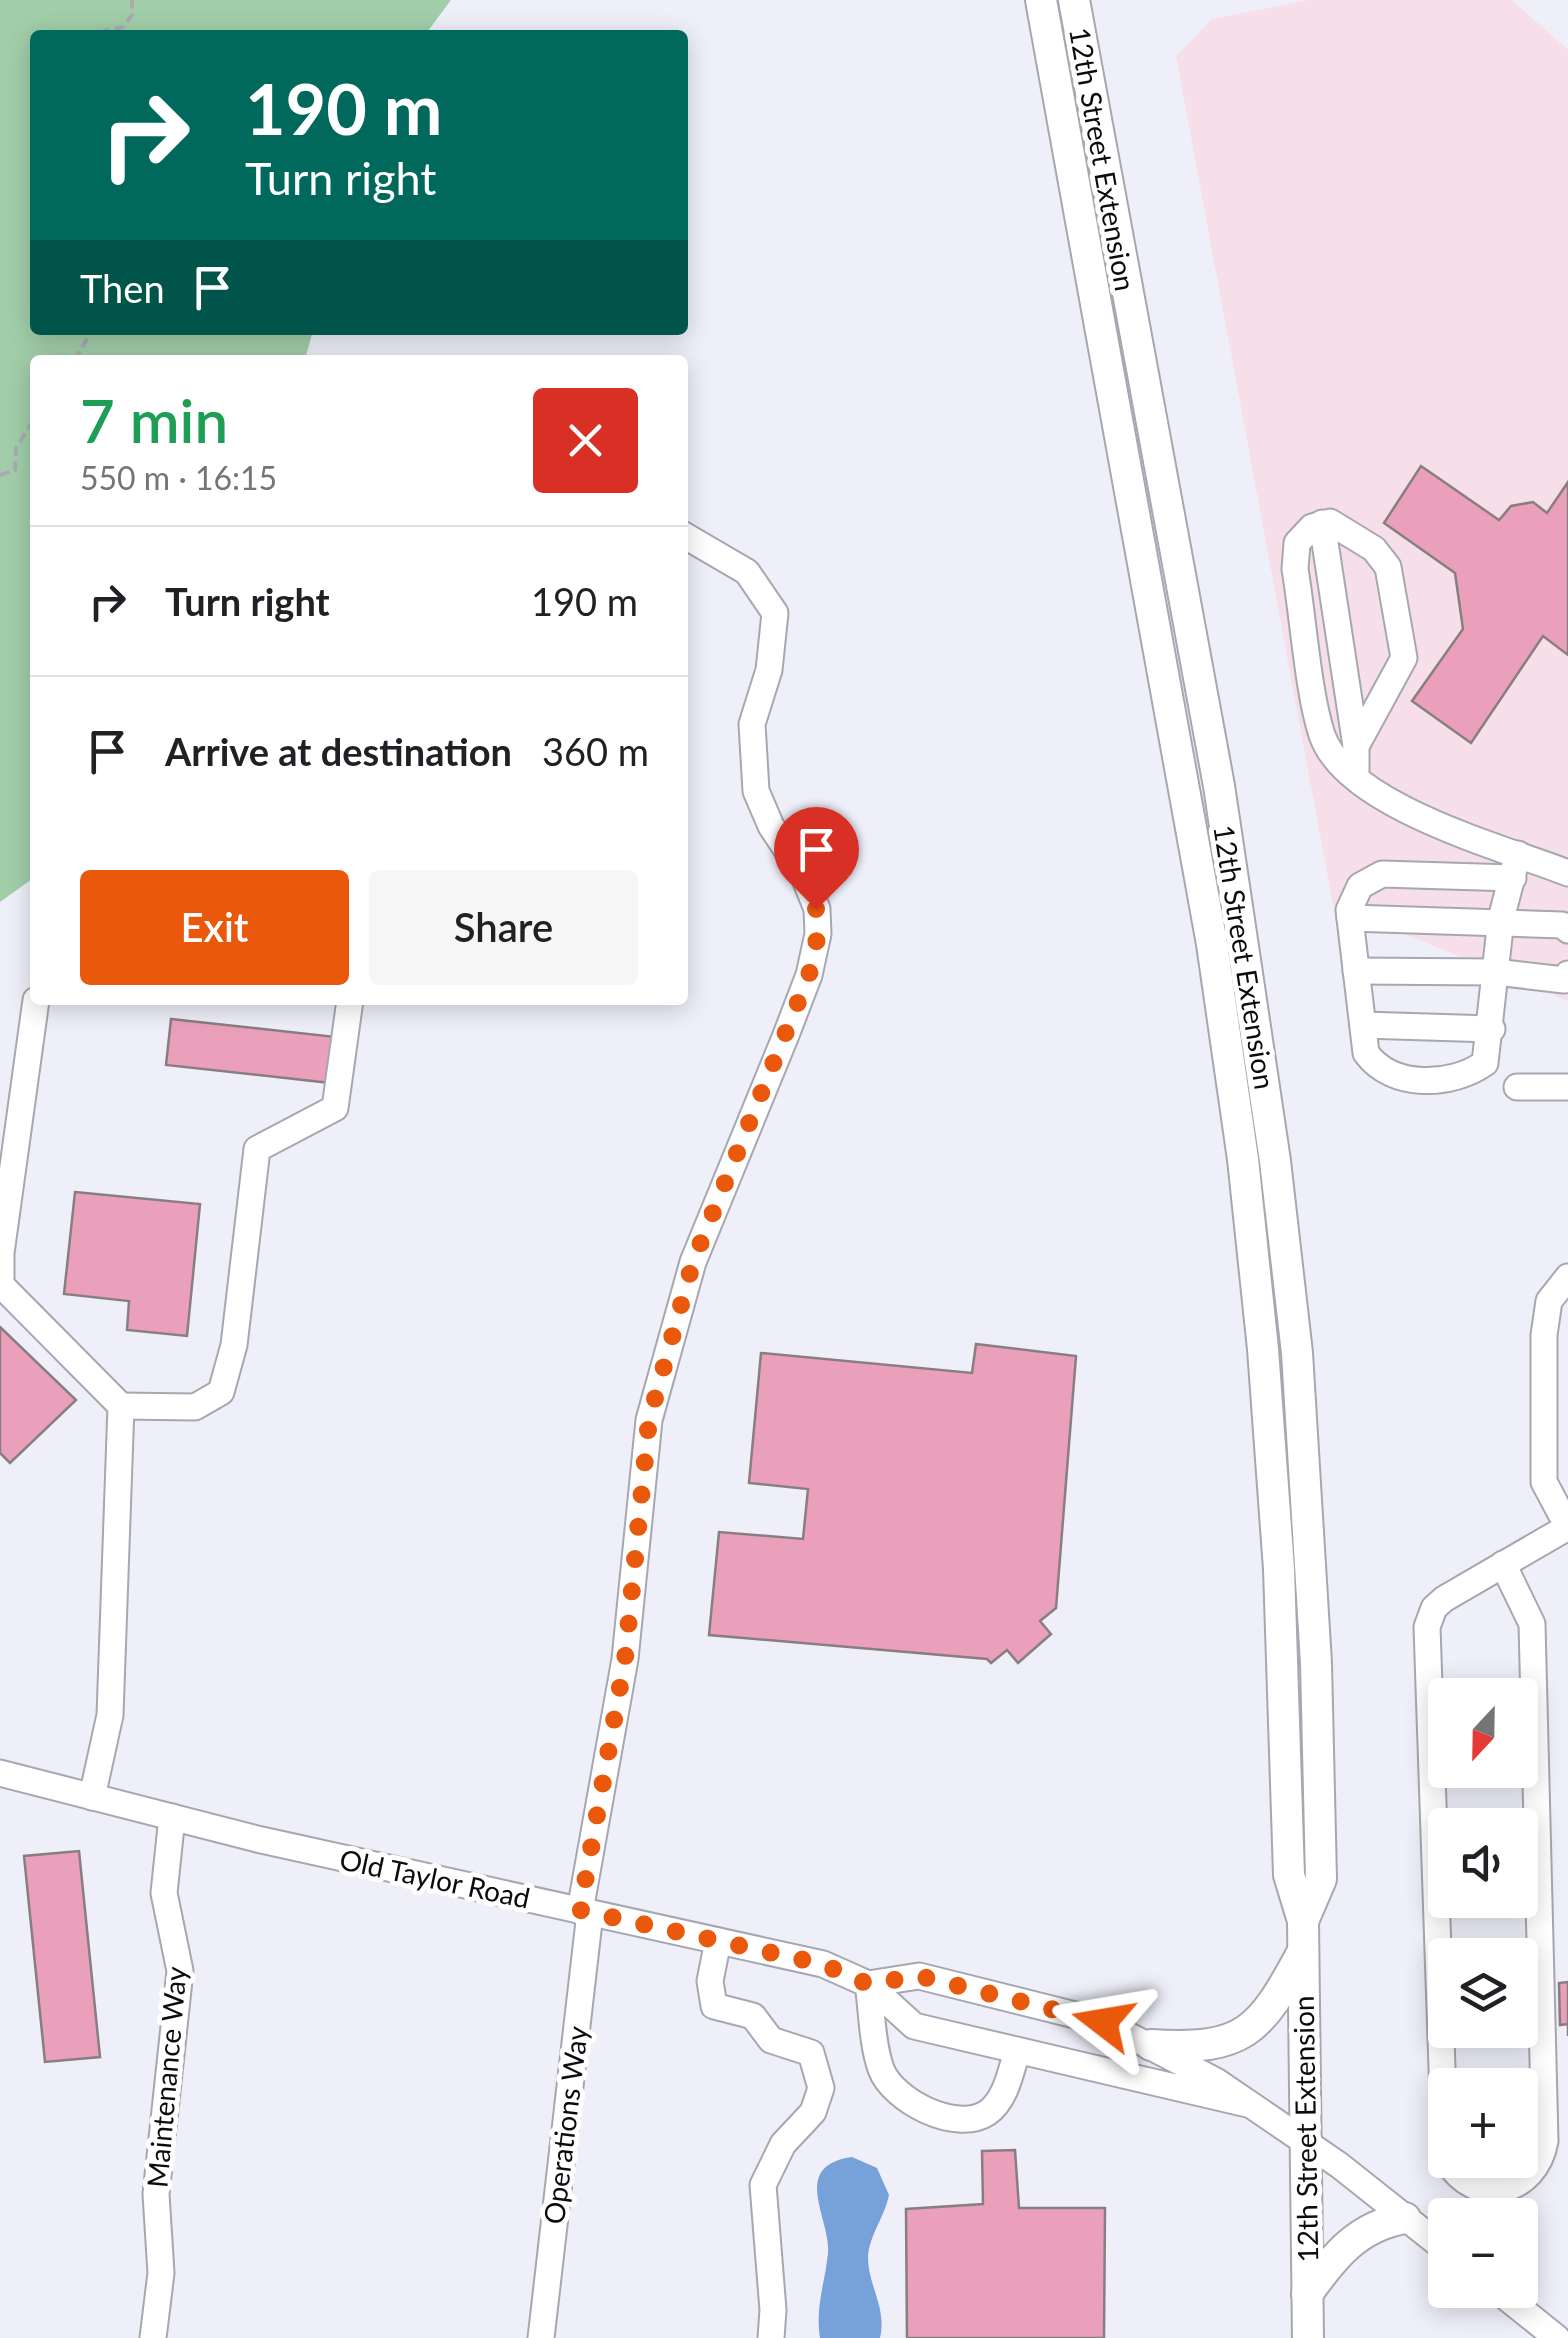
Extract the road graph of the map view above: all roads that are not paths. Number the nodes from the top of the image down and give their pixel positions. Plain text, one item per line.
1 (1041, 0) edge
2 (1074, 0) edge
3 (1322, 524) junction
4 (688, 538) edge
5 (1356, 746) junction
6 (1356, 777) junction
7 (1516, 866) junction
8 (1568, 873) edge
9 (1350, 918) junction
10 (1500, 919) junction
11 (1568, 930) edge
12 (1356, 971) junction
13 (1496, 972) junction
14 (1568, 974) edge
15 (35, 1005) edge
16 (349, 1005) edge
17 (1363, 1025) junction
18 (1492, 1030) junction
19 (1517, 1086) dead end
20 (1568, 1087) edge
21 (1568, 1277) edge
22 (121, 1406) junction
23 (1556, 1446) edge
24 (1568, 1527) edge
25 (1503, 1564) junction
26 (0, 1774) edge
27 (92, 1797) junction
28 (172, 1817) junction
29 (585, 1912) junction
30 (1304, 1936) junction
31 (718, 1941) junction
32 (868, 1984) junction
33 (1151, 2045) junction
34 (1017, 2051) junction
35 (1443, 2068) edge
36 (1247, 2104) junction
37 (1304, 2142) junction
38 (1538, 2165) edge
39 (1463, 2178) edge
40 (1528, 2178) edge
41 (1405, 2218) junction
42 (1428, 2236) edge
43 (1307, 2294) junction
44 (1519, 2308) edge
45 (153, 2338) edge
46 (541, 2338) edge
47 (771, 2338) edge
48 (1308, 2338) edge
49 (1557, 2338) edge

1 - 30 main road, 12th Street Extension
2 - 30 main road, 12th Street Extension
3 - 5 street
3 - 5 street
3 - 6 street
4 - 29 street, Operations Way
5 - 6 street
6 - 7 street
7 - 8 street
7 - 9 street
7 - 10 street
9 - 10 street
9 - 12 street
10 - 11 street
10 - 13 street
12 - 13 street
12 - 17 street
13 - 14 street
13 - 18 street
15 - 22 street
16 - 22 street
17 - 18 street
17 - 18 street
19 - 20 street
21 - 23 street
22 - 27 street
23 - 24 street
24 - 25 street
25 - 35 street
25 - 38 street
26 - 27 street, Old Taylor Road
27 - 28 street, Old Taylor Road
28 - 29 street, Old Taylor Road
28 - 45 street, Maintenance Way
29 - 31 street, Old Taylor Road
29 - 46 street, Operations Way
30 - 33 main road
30 - 37 main road, 12th Street Extension
31 - 32 street, Old Taylor Road
31 - 47 street
32 - 33 street, Old Taylor Road
32 - 34 street, Old Taylor Road
32 - 34 street
33 - 36 street, Old Taylor Road
34 - 36 street, Old Taylor Road
36 - 37 street, Old Taylor Road
37 - 41 street, Old Taylor Road
37 - 43 main road, 12th Street Extension
39 - 40 street
41 - 42 street, Old Taylor Road
41 - 43 main road
43 - 48 main road, 12th Street Extension
44 - 49 street

